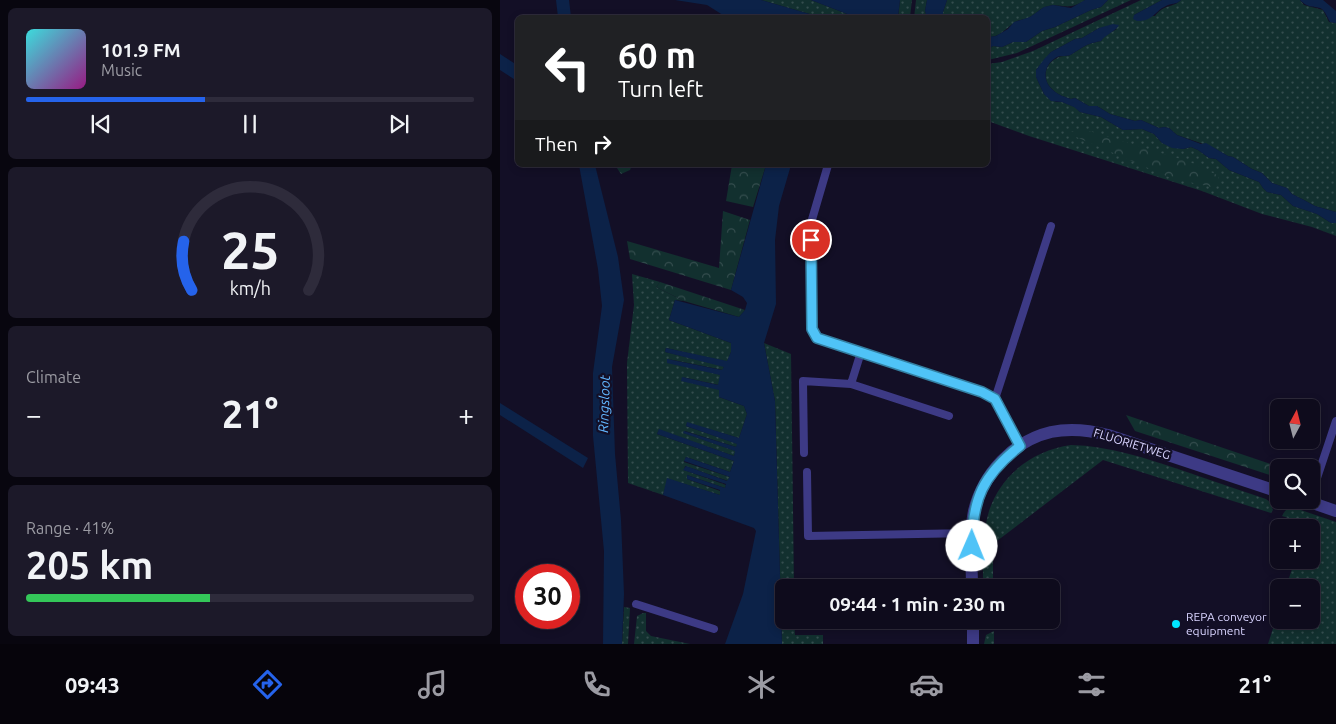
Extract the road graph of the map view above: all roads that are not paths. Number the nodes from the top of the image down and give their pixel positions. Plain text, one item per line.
1 (827, 167) edge
2 (1051, 226) dead end
3 (861, 352) junction
4 (851, 384) junction
5 (995, 399) junction
6 (949, 416) dead end
7 (1336, 421) edge
8 (1020, 446) junction
9 (804, 453) dead end
10 (1320, 468) edge
11 (807, 472) dead end
12 (1270, 489) edge
13 (1320, 504) edge
14 (1336, 511) edge
15 (972, 533) junction
16 (972, 579) edge
17 (636, 604) dead end
18 (714, 629) dead end
19 (972, 629) edge
20 (973, 644) edge

1 - 3 lane
2 - 5 lane
3 - 4 lane
3 - 5 lane
4 - 6 lane
4 - 9 lane
5 - 8 lane
7 - 10 lane
8 - 12 street, FLUORIETWEG
8 - 15 street, FLUORIETWEG
11 - 15 lane
13 - 14 street
15 - 16 street, FLUORIETWEG
17 - 18 lane
19 - 20 street

